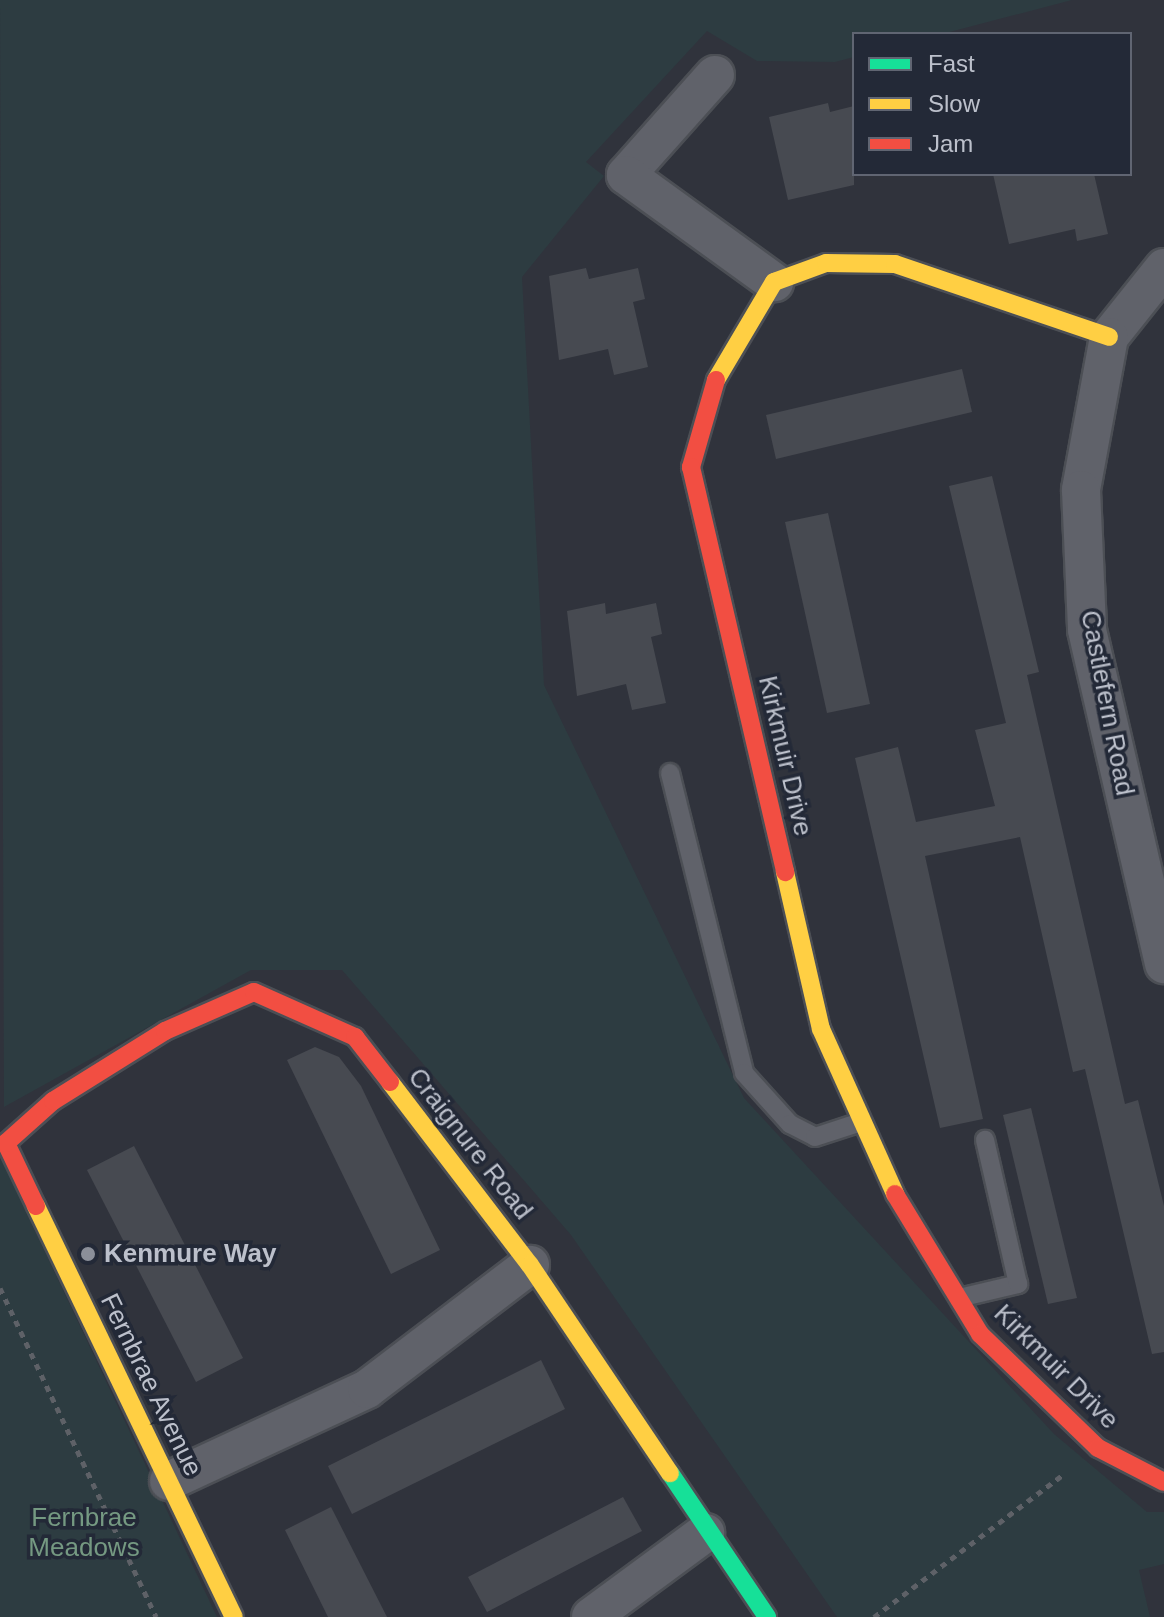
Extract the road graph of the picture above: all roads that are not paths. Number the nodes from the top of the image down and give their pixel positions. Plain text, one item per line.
1 (715, 75) dead end
2 (1164, 268) edge
3 (774, 282) junction
4 (1109, 337) junction
5 (670, 773) dead end
6 (1164, 964) edge
7 (861, 1122) junction
8 (3, 1138) edge
9 (985, 1140) dead end
10 (530, 1265) junction
11 (959, 1298) junction
12 (169, 1481) junction
13 (1164, 1482) edge
14 (705, 1533) junction
15 (234, 1617) edge
16 (591, 1617) edge
17 (767, 1617) edge

1 - 3 street
2 - 4 street, Castlefern Road
3 - 4 street
3 - 7 street, Kirkmuir Drive
4 - 6 street, Castlefern Road
5 - 7 lane
7 - 11 street, Kirkmuir Drive
8 - 10 street, Craignure Road
8 - 12 street, Fernbrae Avenue
9 - 11 lane
10 - 12 street
10 - 14 street, Craignure Road
11 - 13 street, Kirkmuir Drive
12 - 15 street, Fernbrae Avenue
14 - 16 street
14 - 17 street, Craignure Road

